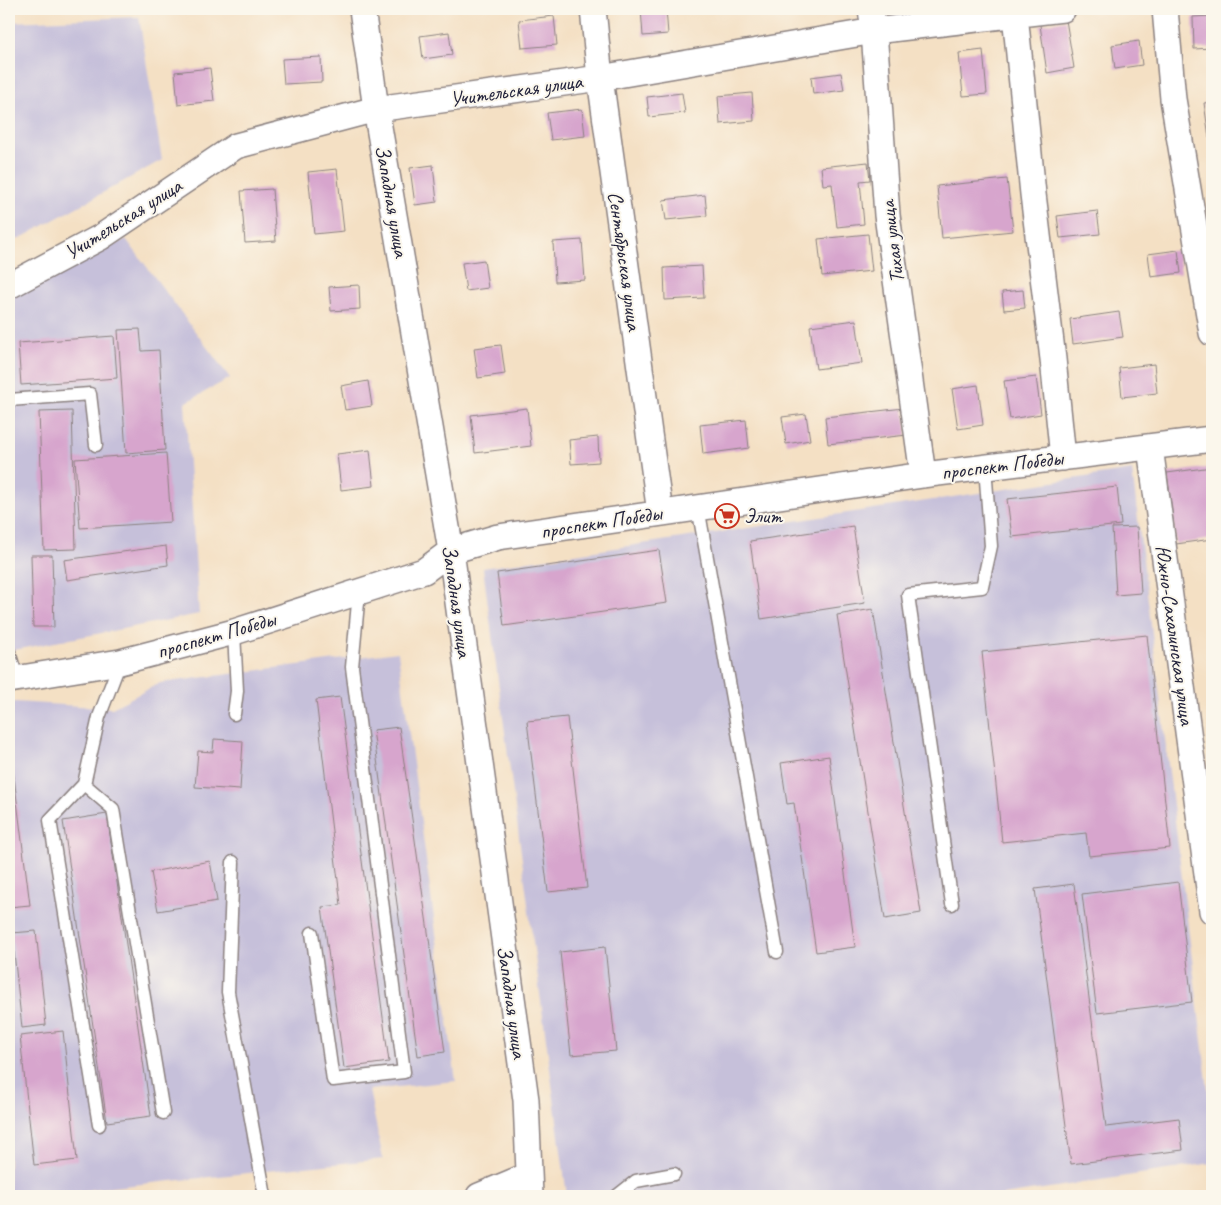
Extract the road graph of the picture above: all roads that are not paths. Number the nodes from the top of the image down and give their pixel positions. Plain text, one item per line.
1 (362, 9) edge
2 (593, 9) edge
3 (1063, 9) edge
4 (1165, 9) edge
5 (1015, 14) junction
6 (872, 20) edge
7 (600, 78) junction
8 (376, 109) junction
9 (9, 286) edge
10 (1212, 334) edge
11 (9, 400) edge
12 (1212, 439) edge
13 (96, 445) dead end
14 (1150, 448) junction
15 (1064, 458) junction
16 (985, 467) junction
17 (923, 475) junction
18 (698, 507) junction
19 (660, 512) junction
20 (451, 551) junction
21 (359, 592) junction
22 (234, 632) junction
23 (9, 652) edge
24 (120, 662) junction
25 (13, 679) edge
26 (234, 714) dead end
27 (84, 784) junction
28 (233, 862) dead end
29 (952, 904) dead end
30 (1212, 911) edge
31 (312, 933) dead end
32 (777, 952) dead end
33 (163, 1113) dead end
34 (99, 1125) dead end
35 (674, 1174) dead end
36 (529, 1186) edge
37 (265, 1196) edge
38 (479, 1196) edge
39 (617, 1196) edge

1 - 8 street, Западная улица
2 - 7 street, Сентябрьская улица
3 - 5 street, Учительская улица
4 - 10 street
5 - 6 street, Учительская улица
5 - 15 street
6 - 7 street, Учительская улица
6 - 17 street, Тихая улица
7 - 8 street, Учительская улица
7 - 19 street, Сентябрьская улица
8 - 9 street, Учительская улица
8 - 20 street, Западная улица
11 - 13 lane
12 - 14 street, проспект Победы
14 - 15 street, проспект Победы
14 - 30 street, Южно-Сахалинская улица
15 - 16 street, проспект Победы
16 - 17 street, проспект Победы
16 - 29 lane
17 - 18 street, проспект Победы
18 - 19 street, проспект Победы
18 - 32 lane
19 - 20 street, проспект Победы
20 - 21 street, проспект Победы
20 - 36 street, Западная улица
21 - 22 street, проспект Победы
21 - 31 lane
22 - 24 street, проспект Победы
22 - 26 lane
23 - 25 lane
24 - 25 street, проспект Победы
24 - 27 lane
27 - 33 lane
27 - 34 lane
28 - 37 lane
35 - 39 lane
36 - 38 street

